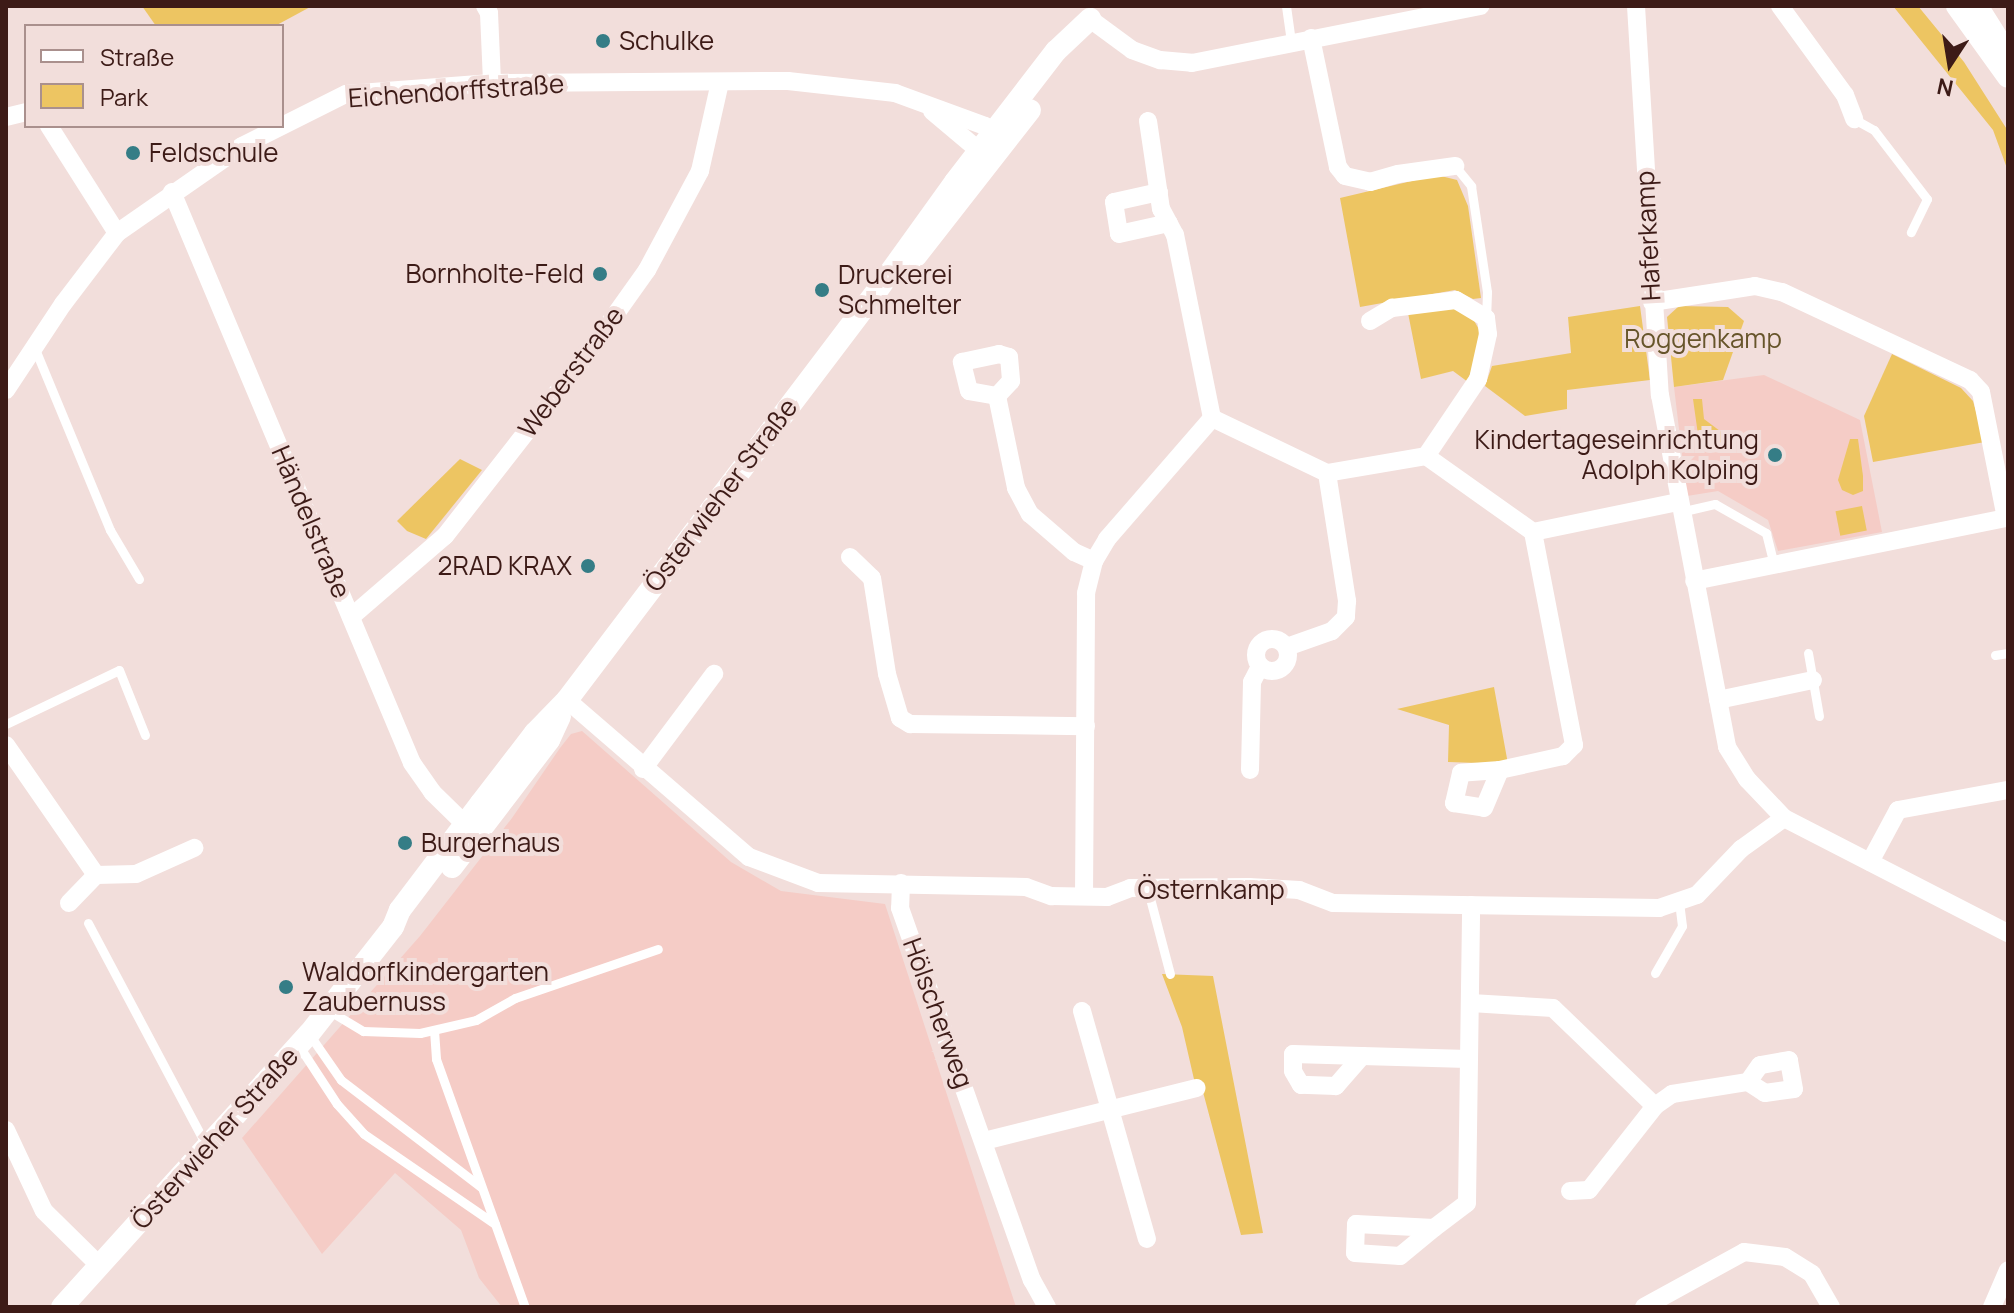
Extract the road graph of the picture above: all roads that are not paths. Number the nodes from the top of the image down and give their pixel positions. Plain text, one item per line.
1 (485, 6) edge
2 (1286, 6) edge
3 (1480, 6) edge
4 (1636, 6) edge
5 (1780, 6) edge
6 (1975, 10) edge
7 (1095, 12) edge
8 (1311, 38) junction
9 (1291, 41) junction
10 (2008, 55) edge
11 (2008, 77) edge
12 (720, 82) junction
13 (492, 83) junction
14 (927, 106) junction
15 (1854, 119) joint
16 (1148, 121) dead end
17 (284, 125) edge
18 (50, 128) edge
19 (278, 128) edge
20 (1000, 137) junction
21 (986, 156) junction
22 (1455, 166) joint
23 (172, 192) junction
24 (1159, 192) junction
25 (1169, 223) junction
26 (1911, 232) dead end
27 (117, 233) junction
28 (1652, 302) junction
29 (1486, 318) junction
30 (1370, 321) dead end
31 (34, 347) junction
32 (6, 390) edge
33 (997, 396) dead end
34 (1212, 418) junction
35 (1426, 456) junction
36 (1327, 473) junction
37 (1679, 507) junction
38 (2007, 519) edge
39 (1533, 532) junction
40 (850, 557) dead end
41 (1094, 561) junction
42 (1774, 565) junction
43 (139, 579) dead end
44 (1694, 581) junction
45 (351, 617) junction
46 (1808, 653) dead end
47 (2008, 653) edge
48 (1995, 655) dead end
49 (714, 674) dead end
50 (1813, 680) junction
51 (567, 700) junction
52 (1718, 700) junction
53 (1819, 716) dead end
54 (6, 724) edge
55 (1086, 726) junction
56 (145, 735) dead end
57 (6, 745) edge
58 (643, 769) junction
59 (1250, 770) dead end
60 (1500, 770) dead end
61 (2008, 790) edge
62 (1784, 818) junction
63 (471, 830) junction
64 (194, 848) dead end
65 (1870, 862) junction
66 (96, 875) junction
67 (901, 883) junction
68 (1147, 887) junction
69 (1084, 896) junction
70 (1679, 902) junction
71 (69, 903) dead end
72 (1471, 905) junction
73 (88, 923) dead end
74 (2008, 933) edge
75 (658, 949) dead end
76 (1655, 973) dead end
77 (1170, 974) dead end
78 (1471, 1003) junction
79 (328, 1010) junction
80 (1082, 1011) dead end
81 (434, 1030) junction
82 (304, 1040) junction
83 (1362, 1056) dead end
84 (1468, 1059) junction
85 (1748, 1082) dead end
86 (1196, 1088) dead end
87 (1655, 1106) junction
88 (1110, 1110) junction
89 (6, 1130) edge
90 (984, 1141) junction
91 (207, 1147) junction
92 (481, 1187) junction
93 (1570, 1191) dead end
94 (495, 1224) junction
95 (1434, 1228) dead end
96 (1147, 1239) dead end
97 (99, 1265) junction
98 (2008, 1270) edge
99 (62, 1307) edge
100 (525, 1307) edge
101 (1047, 1307) edge
102 (1644, 1307) edge
103 (1831, 1307) edge
104 (1992, 1307) edge

1 - 13 street
2 - 9 lane
3 - 8 street
4 - 28 street, Haferkamp
5 - 15 street
6 - 10 street
6 - 11 street
7 - 9 street
7 - 20 street, Österwieher Straße
8 - 9 street
8 - 22 street
12 - 13 street, Eichendorffstraße
12 - 14 street, Eichendorffstraße
12 - 45 street, Weberstraße
13 - 17 street, Eichendorffstraße
14 - 20 street, Eichendorffstraße
14 - 21 street, Eichendorffstraße
15 - 26 lane
16 - 24 street
18 - 27 street
19 - 23 street, Eichendorffstraße
20 - 21 street, Österwieher Straße
21 - 51 street, Österwieher Straße
22 - 29 lane
23 - 27 street, Eichendorffstraße
23 - 45 street, Händelstraße
24 - 25 street
24 - 25 street
25 - 34 street
27 - 31 street, Eichendorffstraße
28 - 37 street, Haferkamp
28 - 38 street
29 - 30 street
29 - 35 street
31 - 32 street, Eichendorffstraße
31 - 43 lane
33 - 41 street
34 - 36 street
34 - 41 street
35 - 36 street
35 - 39 street
36 - 59 street
37 - 39 street
37 - 42 lane
37 - 44 street, Haferkamp
38 - 42 street
39 - 60 street
40 - 55 street
41 - 55 street
42 - 44 street
44 - 52 street, Haferkamp
45 - 63 street, Händelstraße
46 - 50 lane
47 - 48 lane
49 - 58 street
50 - 52 street
50 - 53 lane
51 - 58 street, Östernkamp
51 - 63 street, Österwieher Straße
52 - 62 street, Haferkamp
54 - 56 lane
55 - 69 street
57 - 66 street
58 - 67 street, Östernkamp
61 - 65 street
62 - 65 street, Haferkamp
62 - 70 street, Östernkamp
63 - 79 street, Österwieher Straße
64 - 66 street
65 - 74 street, Haferkamp
66 - 71 street
67 - 69 street, Östernkamp
67 - 90 street, Hölscherweg
68 - 69 street, Östernkamp
68 - 72 street, Östernkamp
68 - 77 lane
70 - 72 street, Östernkamp
70 - 76 lane
72 - 78 street
73 - 91 lane
75 - 81 lane
78 - 84 street
78 - 87 street
79 - 81 lane
79 - 82 street, Österwieher Straße
80 - 88 street
81 - 92 lane
82 - 91 street, Österwieher Straße
82 - 92 lane
82 - 94 lane
83 - 84 street
84 - 95 street
85 - 87 street
86 - 88 street
87 - 93 street
88 - 90 street
88 - 96 street
89 - 97 street
90 - 101 street, Hölscherweg
91 - 97 street, Österwieher Straße
92 - 94 lane
94 - 100 lane
97 - 99 street, Österwieher Straße
98 - 104 street
102 - 103 street

